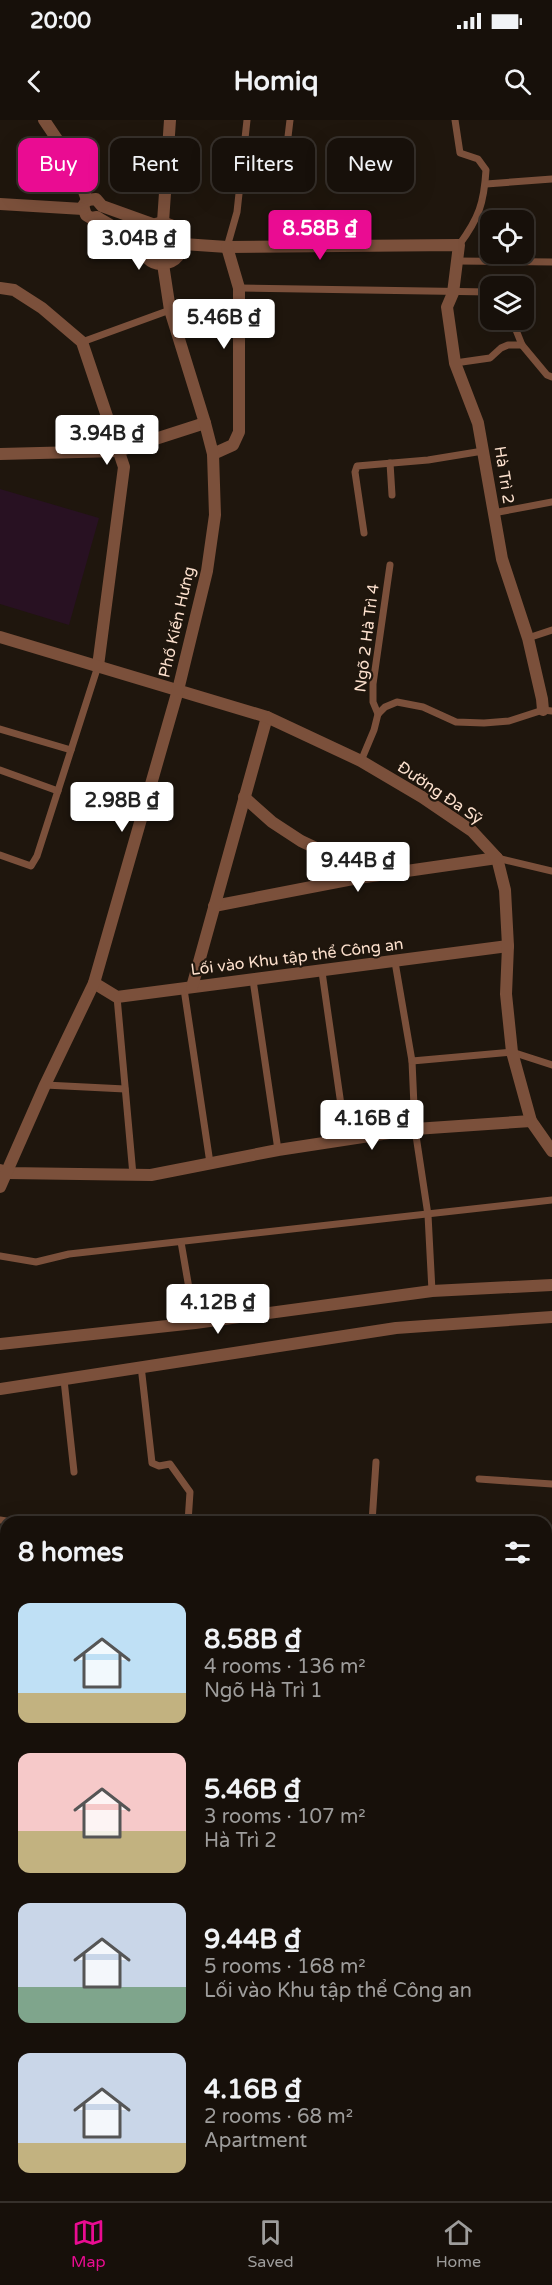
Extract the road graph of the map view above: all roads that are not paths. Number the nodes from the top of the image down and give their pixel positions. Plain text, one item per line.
1 (44, 120) edge
2 (170, 120) edge
3 (248, 120) edge
4 (290, 120) edge
5 (455, 120) edge
6 (288, 138) edge
7 (552, 179) edge
8 (486, 184) junction
9 (0, 204) edge
10 (85, 204) junction
11 (100, 211) junction
12 (158, 223) junction
13 (183, 244) junction
14 (459, 245) junction
15 (140, 246) junction
16 (227, 247) junction
17 (457, 261) junction
18 (552, 262) edge
19 (163, 264) junction
20 (0, 288) edge
21 (239, 288) junction
22 (480, 292) edge
23 (453, 293) junction
24 (170, 310) junction
25 (516, 330) edge
26 (82, 342) junction
27 (522, 345) junction
28 (455, 363) junction
29 (552, 377) edge
30 (205, 423) junction
31 (118, 451) junction
32 (483, 451) junction
33 (0, 454) edge
34 (213, 454) junction
35 (390, 463) junction
36 (392, 495) dead end
37 (552, 502) edge
38 (493, 513) junction
39 (364, 533) dead end
40 (390, 565) dead end
41 (552, 630) edge
42 (0, 637) edge
43 (528, 638) junction
44 (98, 666) junction
45 (178, 690) junction
46 (547, 710) edge
47 (378, 714) junction
48 (267, 717) junction
49 (0, 729) edge
50 (71, 750) junction
51 (361, 761) junction
52 (0, 770) edge
53 (58, 791) junction
54 (244, 797) junction
55 (0, 855) edge
56 (497, 858) junction
57 (552, 871) edge
58 (358, 878) junction
59 (214, 906) junction
60 (508, 946) junction
61 (395, 962) junction
62 (322, 972) junction
63 (253, 980) junction
64 (94, 983) junction
65 (188, 988) junction
66 (117, 997) junction
67 (512, 1052) junction
68 (412, 1061) junction
69 (552, 1065) edge
70 (45, 1085) junction
71 (125, 1089) junction
72 (531, 1121) junction
73 (415, 1129) junction
74 (346, 1140) junction
75 (279, 1150) junction
76 (552, 1151) edge
77 (210, 1163) junction
78 (3, 1171) edge
79 (133, 1175) junction
80 (0, 1187) edge
81 (552, 1200) edge
82 (428, 1215) junction
83 (181, 1242) junction
84 (0, 1256) edge
85 (552, 1285) edge
86 (432, 1291) junction
87 (552, 1317) edge
88 (195, 1323) junction
89 (0, 1344) edge
90 (141, 1366) junction
91 (64, 1380) junction
92 (0, 1389) edge
93 (376, 1462) dead end
94 (74, 1472) dead end
95 (479, 1479) dead end
96 (552, 1484) edge
97 (188, 1516) edge
98 (372, 1516) edge

1 - 10 street
2 - 12 street
3 - 16 lane
4 - 6 lane
5 - 8 lane
7 - 8 lane
8 - 14 lane
9 - 10 street
10 - 11 street
11 - 12 street
11 - 15 street
12 - 13 street
12 - 15 street
13 - 16 street
13 - 19 street
14 - 16 street
14 - 17 street, Hà Trì 2
15 - 19 street
16 - 21 street
17 - 18 lane
17 - 23 street, Hà Trì 2
19 - 24 street, Phố Kiến Hưng
20 - 26 street
21 - 23 lane
21 - 34 street
22 - 23 lane
23 - 28 street, Hà Trì 2
24 - 26 lane
24 - 30 street, Phố Kiến Hưng
25 - 27 lane
26 - 31 street
27 - 28 lane
27 - 29 lane
28 - 32 street, Hà Trì 2
30 - 31 street
30 - 34 street, Phố Kiến Hưng
31 - 33 street
31 - 44 street
32 - 35 lane
32 - 38 street, Hà Trì 2
34 - 45 street, Phố Kiến Hưng
35 - 36 lane
35 - 39 lane
37 - 38 lane
38 - 43 street, Hà Trì 2
40 - 47 lane, Ngõ 2 Hà Trì 4
41 - 43 lane
42 - 44 street, Đường Đa Sỹ
43 - 46 street, Hà Trì 2
44 - 45 street, Đường Đa Sỹ
44 - 50 lane
45 - 48 street, Đường Đa Sỹ
45 - 64 street, Phố Kiến Hưng
46 - 47 lane
47 - 51 lane
48 - 51 street, Đường Đa Sỹ
48 - 54 street
49 - 50 lane
50 - 53 lane
51 - 56 street, Đường Đa Sỹ
52 - 53 lane
53 - 55 lane
54 - 58 street
54 - 59 street
56 - 57 lane
56 - 58 street
56 - 60 street, Đường Đa Sỹ
58 - 59 street
59 - 65 street
60 - 61 street, Lối vào Khu tập thể Công an
60 - 67 street, Đường Đa Sỹ
61 - 62 street, Lối vào Khu tập thể Công an
61 - 68 lane
62 - 63 street, Lối vào Khu tập thể Công an
62 - 74 lane
63 - 65 street, Lối vào Khu tập thể Công an
63 - 75 lane
64 - 66 street
64 - 70 street, Phố Kiến Hưng
65 - 66 street, Lối vào Khu tập thể Công an
65 - 77 lane
66 - 71 lane
67 - 68 lane
67 - 69 lane
67 - 72 street, Đường Đa Sỹ
68 - 73 lane
70 - 71 lane
70 - 78 street, Phố Kiến Hưng
71 - 79 lane
72 - 73 street
72 - 76 street, Đường Đa Sỹ
73 - 74 street
73 - 82 lane
74 - 75 street
75 - 77 street
77 - 79 street
78 - 79 street
78 - 80 street, Phố Kiến Hưng
81 - 82 lane
82 - 83 lane
82 - 86 lane
83 - 84 lane
83 - 88 lane
85 - 86 street
86 - 88 street
87 - 90 street
88 - 89 street
90 - 91 street
90 - 97 lane
91 - 92 street
91 - 94 lane
93 - 98 lane
95 - 96 lane

